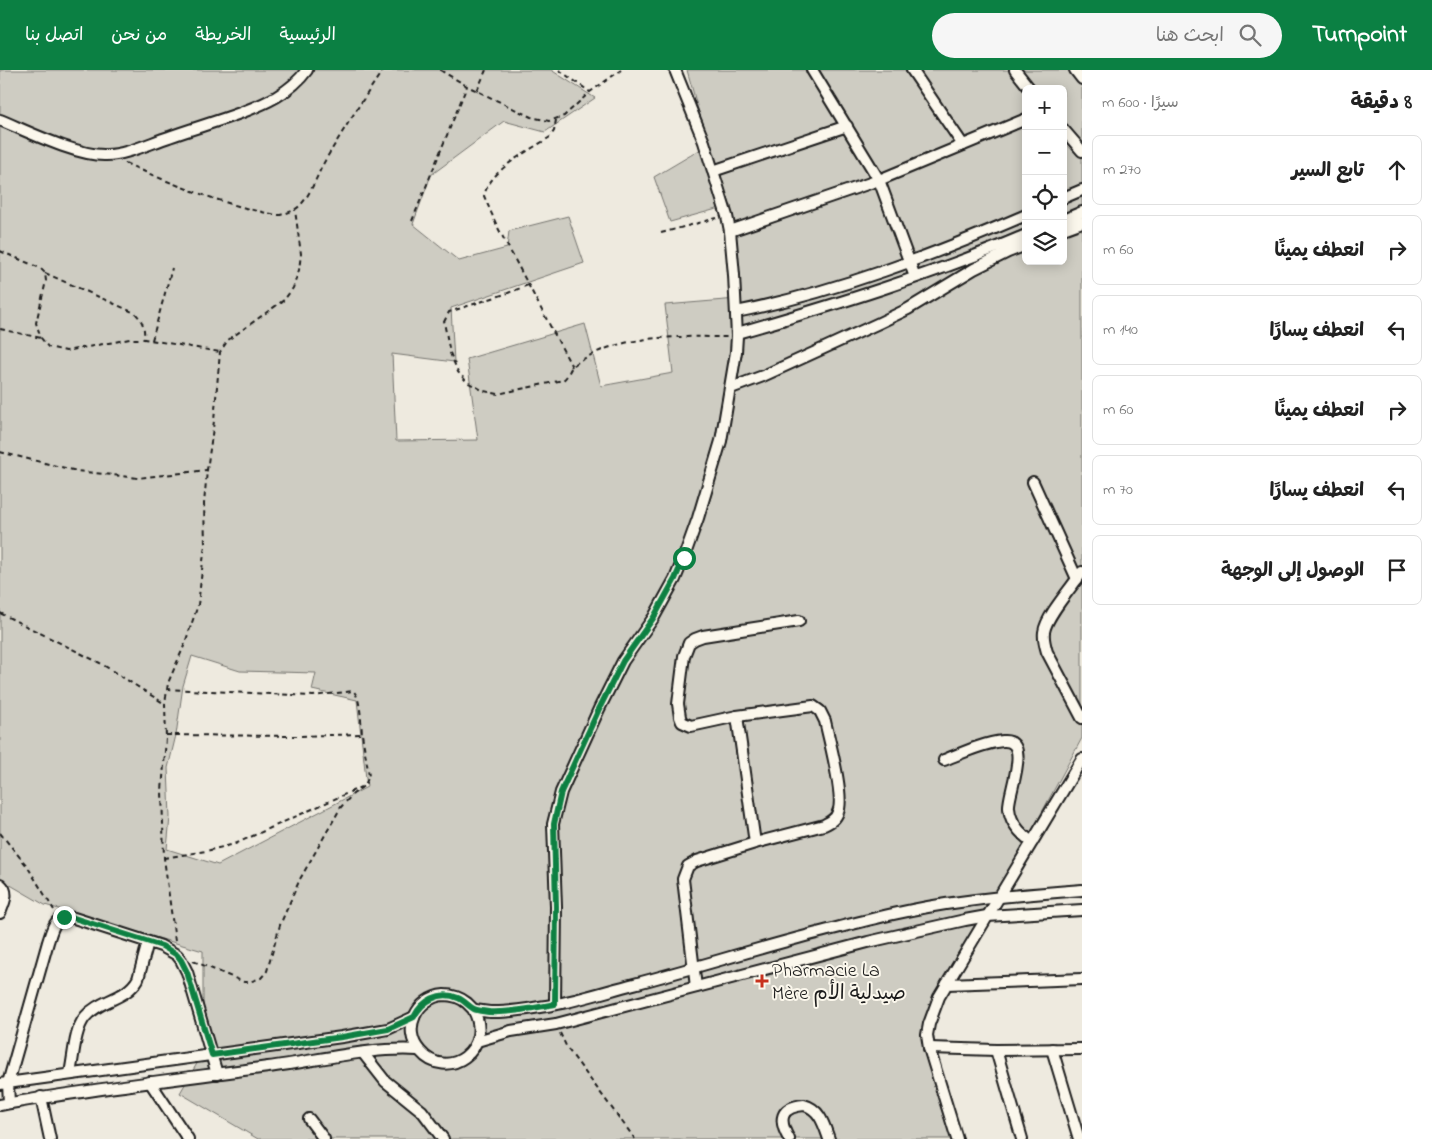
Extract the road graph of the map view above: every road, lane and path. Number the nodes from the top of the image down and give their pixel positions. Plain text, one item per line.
1 (307, 70) edge
2 (383, 70) edge
3 (440, 70) edge
4 (486, 70) edge
5 (559, 70) edge
6 (621, 70) edge
7 (675, 70) edge
8 (812, 70) edge
9 (912, 70) edge
10 (1015, 70) edge
11 (1074, 70) edge
12 (1082, 79) edge
13 (1027, 85) edge
14 (467, 86) junction
15 (477, 91) junction
16 (590, 92) junction
17 (0, 120) edge
18 (556, 120) junction
19 (1022, 121) edge
20 (847, 126) junction
21 (1064, 130) edge
22 (963, 145) junction
23 (1082, 151) edge
24 (110, 155) junction
25 (713, 171) junction
26 (878, 180) junction
27 (1082, 190) edge
28 (1067, 196) edge
29 (295, 210) junction
30 (1082, 212) edge
31 (727, 216) junction
32 (1022, 216) edge
33 (1067, 218) edge
34 (412, 221) dead end
35 (1082, 222) edge
36 (1067, 228) edge
37 (730, 231) junction
38 (661, 233) dead end
39 (1022, 237) edge
40 (1022, 247) edge
41 (0, 252) edge
42 (910, 261) junction
43 (172, 268) dead end
44 (45, 273) junction
45 (916, 277) junction
46 (528, 285) junction
47 (736, 312) junction
48 (0, 329) edge
49 (737, 335) junction
50 (40, 338) junction
51 (144, 339) junction
52 (152, 340) junction
53 (220, 352) junction
54 (572, 366) junction
55 (731, 388) junction
56 (0, 452) edge
57 (207, 470) junction
58 (1033, 482) dead end
59 (1080, 576) edge
60 (0, 613) edge
61 (799, 621) dead end
62 (167, 689) junction
63 (166, 704) junction
64 (737, 716) junction
65 (1082, 718) edge
66 (362, 734) junction
67 (166, 735) junction
68 (1082, 759) edge
69 (944, 760) dead end
70 (365, 785) junction
71 (0, 833) edge
72 (1032, 842) junction
73 (755, 843) junction
74 (164, 858) junction
75 (0, 884) edge
76 (1082, 890) edge
77 (998, 898) junction
78 (1082, 910) edge
79 (0, 913) edge
80 (987, 916) junction
81 (59, 918) junction
82 (148, 942) junction
83 (178, 956) junction
84 (694, 968) junction
85 (1082, 980) edge
86 (947, 984) junction
87 (696, 987) junction
88 (555, 1004) junction
89 (473, 1009) junction
90 (414, 1017) junction
91 (556, 1024) junction
92 (477, 1041) junction
93 (929, 1048) junction
94 (1052, 1049) junction
95 (1082, 1049) edge
96 (418, 1050) junction
97 (996, 1050) junction
98 (363, 1053) junction
99 (212, 1055) junction
100 (70, 1073) junction
101 (217, 1074) junction
102 (150, 1082) junction
103 (4, 1083) edge
104 (41, 1098) junction
105 (5, 1104) edge
106 (309, 1119) dead end
107 (438, 1137) edge
108 (50, 1139) edge
109 (188, 1139) edge
110 (324, 1139) edge
111 (635, 1139) edge
112 (789, 1139) edge
113 (828, 1139) edge
114 (957, 1139) edge
115 (1022, 1139) edge
116 (1079, 1139) edge

1 - 24 street
2 - 29 path
3 - 14 path
4 - 15 path
5 - 16 path
6 - 16 path
7 - 25 street
8 - 20 street
9 - 22 street
10 - 13 street
11 - 12 street
14 - 15 path
14 - 34 path
15 - 18 path
16 - 18 path
17 - 24 street
18 - 46 path
19 - 22 street
20 - 25 street
20 - 26 street
21 - 23 street
22 - 26 street
24 - 29 path
25 - 31 street
26 - 37 street
26 - 42 street
27 - 28 street
29 - 53 path
30 - 33 street
31 - 37 street
31 - 38 path
32 - 42 street
35 - 36 street
37 - 47 street
39 - 45 street
40 - 55 street
41 - 44 path
42 - 45 street
42 - 47 street
43 - 52 path
44 - 50 path
44 - 51 path
45 - 49 street
46 - 54 path
46 - 54 path
47 - 49 street
48 - 50 path
49 - 54 path
49 - 55 street
50 - 51 path
51 - 52 path
52 - 53 path
53 - 57 path
55 - 88 street
56 - 57 path
57 - 62 path
58 - 59 street
59 - 65 street
60 - 63 path
61 - 64 street
62 - 63 path
62 - 66 path
63 - 67 path
64 - 73 street
64 - 73 street
66 - 67 path
66 - 70 path
67 - 74 path
68 - 72 street
69 - 72 street
70 - 74 path
70 - 83 path
71 - 81 path
72 - 77 street
73 - 84 street
74 - 83 path
75 - 79 street
76 - 77 street
77 - 80 street
77 - 84 street
78 - 80 street
80 - 86 street
80 - 87 street
81 - 82 street
81 - 103 street
82 - 83 street
82 - 100 street
83 - 99 street
84 - 87 street
84 - 88 street
85 - 86 street
86 - 93 street
87 - 91 street
88 - 89 street
89 - 90 street
89 - 92 street
90 - 96 street
90 - 99 street
91 - 92 street
91 - 111 path
92 - 96 street
93 - 97 street
93 - 114 street
94 - 95 street
94 - 97 street
94 - 116 street
96 - 98 street
97 - 115 street
98 - 101 street
98 - 107 street
99 - 100 street
99 - 101 street
100 - 103 street
101 - 102 street
102 - 104 street
102 - 109 street
103 - 105 street
104 - 105 street
104 - 108 street
106 - 110 street
112 - 113 street

